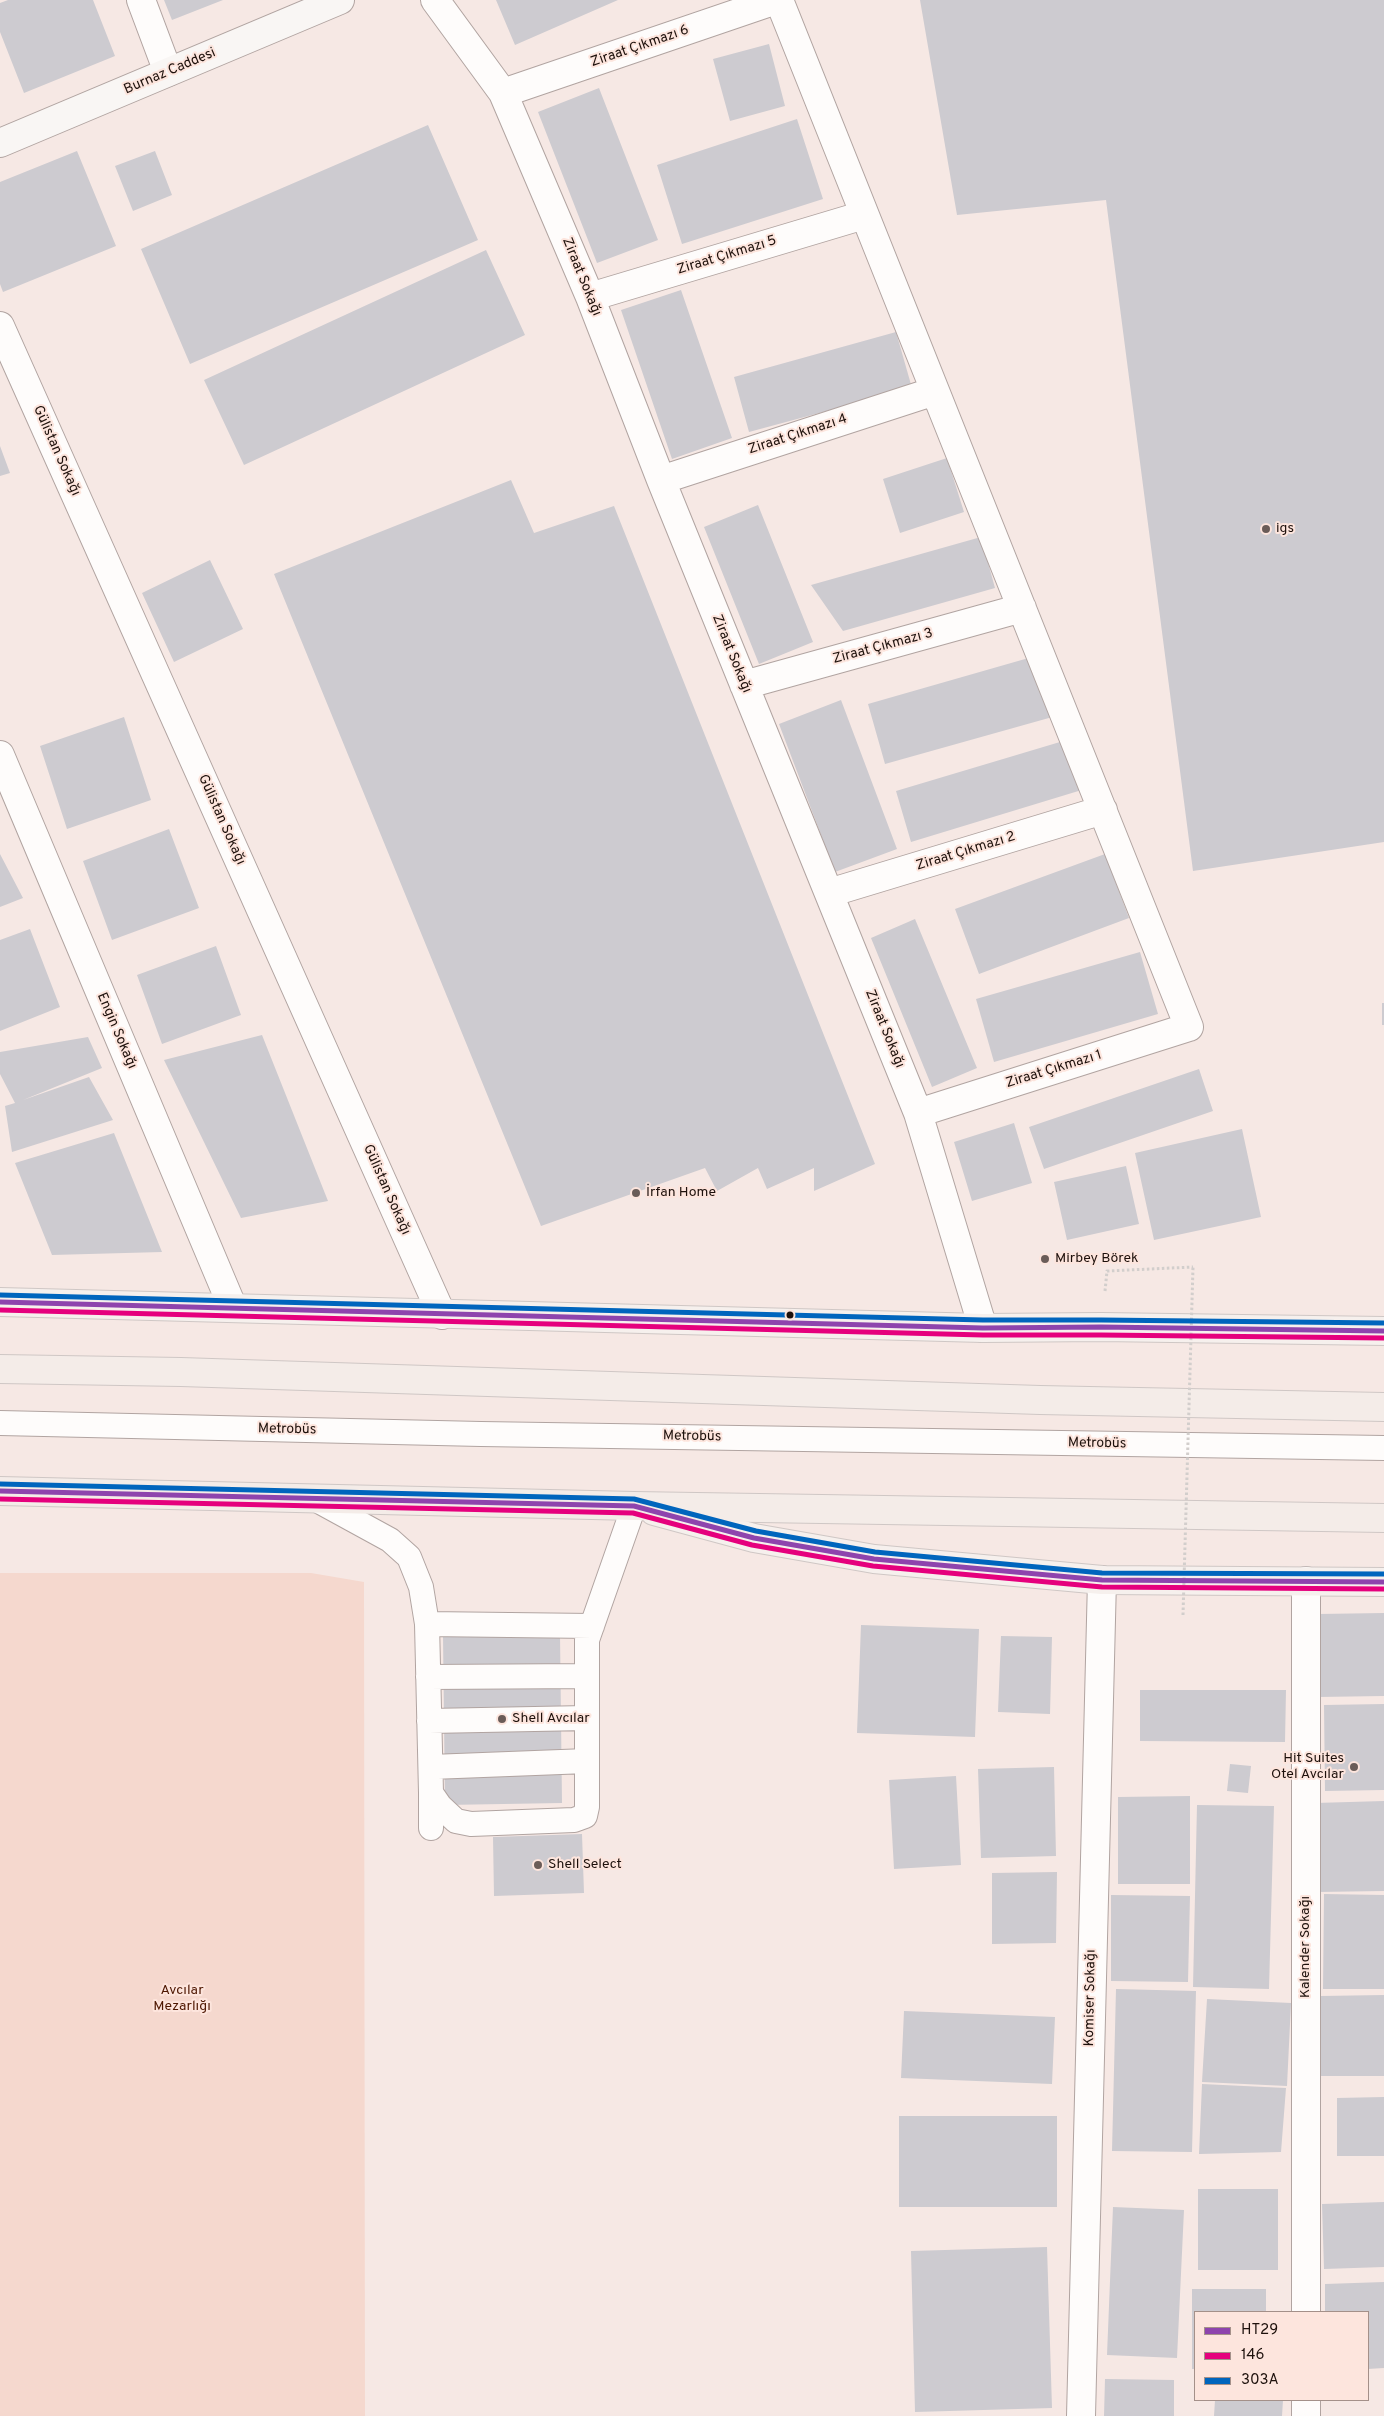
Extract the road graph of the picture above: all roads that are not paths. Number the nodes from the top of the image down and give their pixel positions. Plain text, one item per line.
1 (141, 0) edge
2 (340, 0) edge
3 (435, 0) edge
4 (777, 0) edge
5 (168, 72) junction
6 (504, 93) junction
7 (0, 143) edge
8 (864, 215) junction
9 (590, 297) junction
10 (0, 326) edge
11 (935, 390) junction
12 (661, 480) junction
13 (1022, 608) junction
14 (744, 685) junction
15 (0, 755) edge
16 (1103, 810) junction
17 (829, 893) junction
18 (918, 1113) junction
19 (0, 1302) edge
20 (233, 1308) junction
21 (442, 1315) junction
22 (983, 1328) junction
23 (1384, 1331) edge
24 (0, 1369) edge
25 (1384, 1407) edge
26 (0, 1423) edge
27 (1384, 1448) edge
28 (0, 1491) edge
29 (315, 1499) junction
30 (634, 1506) junction
31 (1384, 1518) edge
32 (1102, 1580) junction
33 (1306, 1581) junction
34 (1384, 1582) edge
35 (427, 1624) junction
36 (592, 1626) junction
37 (587, 1676) junction
38 (428, 1677) junction
39 (587, 1718) junction
40 (429, 1721) junction
41 (587, 1761) junction
42 (431, 1767) junction
43 (431, 1793) junction
44 (431, 1828) dead end
45 (1306, 2311) edge
46 (1306, 2401) edge
47 (1081, 2416) edge
48 (1306, 2416) edge

1 - 5 street
2 - 5 main road, Burnaz Caddesi
3 - 6 street, Ziraat Sokağı
4 - 6 street, Ziraat Çıkmazı 6
4 - 8 street
5 - 7 main road, Burnaz Caddesi
6 - 9 street, Ziraat Sokağı
8 - 9 street, Ziraat Çıkmazı 5
8 - 11 street
9 - 12 street, Ziraat Sokağı
10 - 21 street, Gülistan Sokağı
11 - 12 street, Ziraat Çıkmazı 4
11 - 13 street
12 - 14 street, Ziraat Sokağı
13 - 14 street, Ziraat Çıkmazı 3
13 - 16 street
14 - 17 street, Ziraat Sokağı
15 - 20 street, Engin Sokağı
16 - 17 street, Ziraat Çıkmazı 2
16 - 18 street, Ziraat Çıkmazı 1
17 - 18 street, Ziraat Sokağı
18 - 22 street, Ziraat Sokağı
19 - 20 main road
20 - 21 main road
21 - 22 main road
22 - 23 main road
24 - 25 highway
26 - 27 lane, Metrobüs
28 - 29 highway
29 - 30 highway
29 - 35 lane
30 - 31 highway
30 - 32 main road
30 - 36 lane
32 - 33 main road
32 - 47 street, Komiser Sokağı
33 - 34 main road
33 - 45 street, Kalender Sokağı
35 - 36 lane
35 - 38 lane
36 - 37 lane
37 - 38 lane
37 - 39 lane
38 - 40 lane
39 - 40 lane
39 - 41 lane
40 - 42 lane
41 - 42 lane
41 - 43 lane
42 - 43 lane
43 - 44 lane
46 - 48 street

